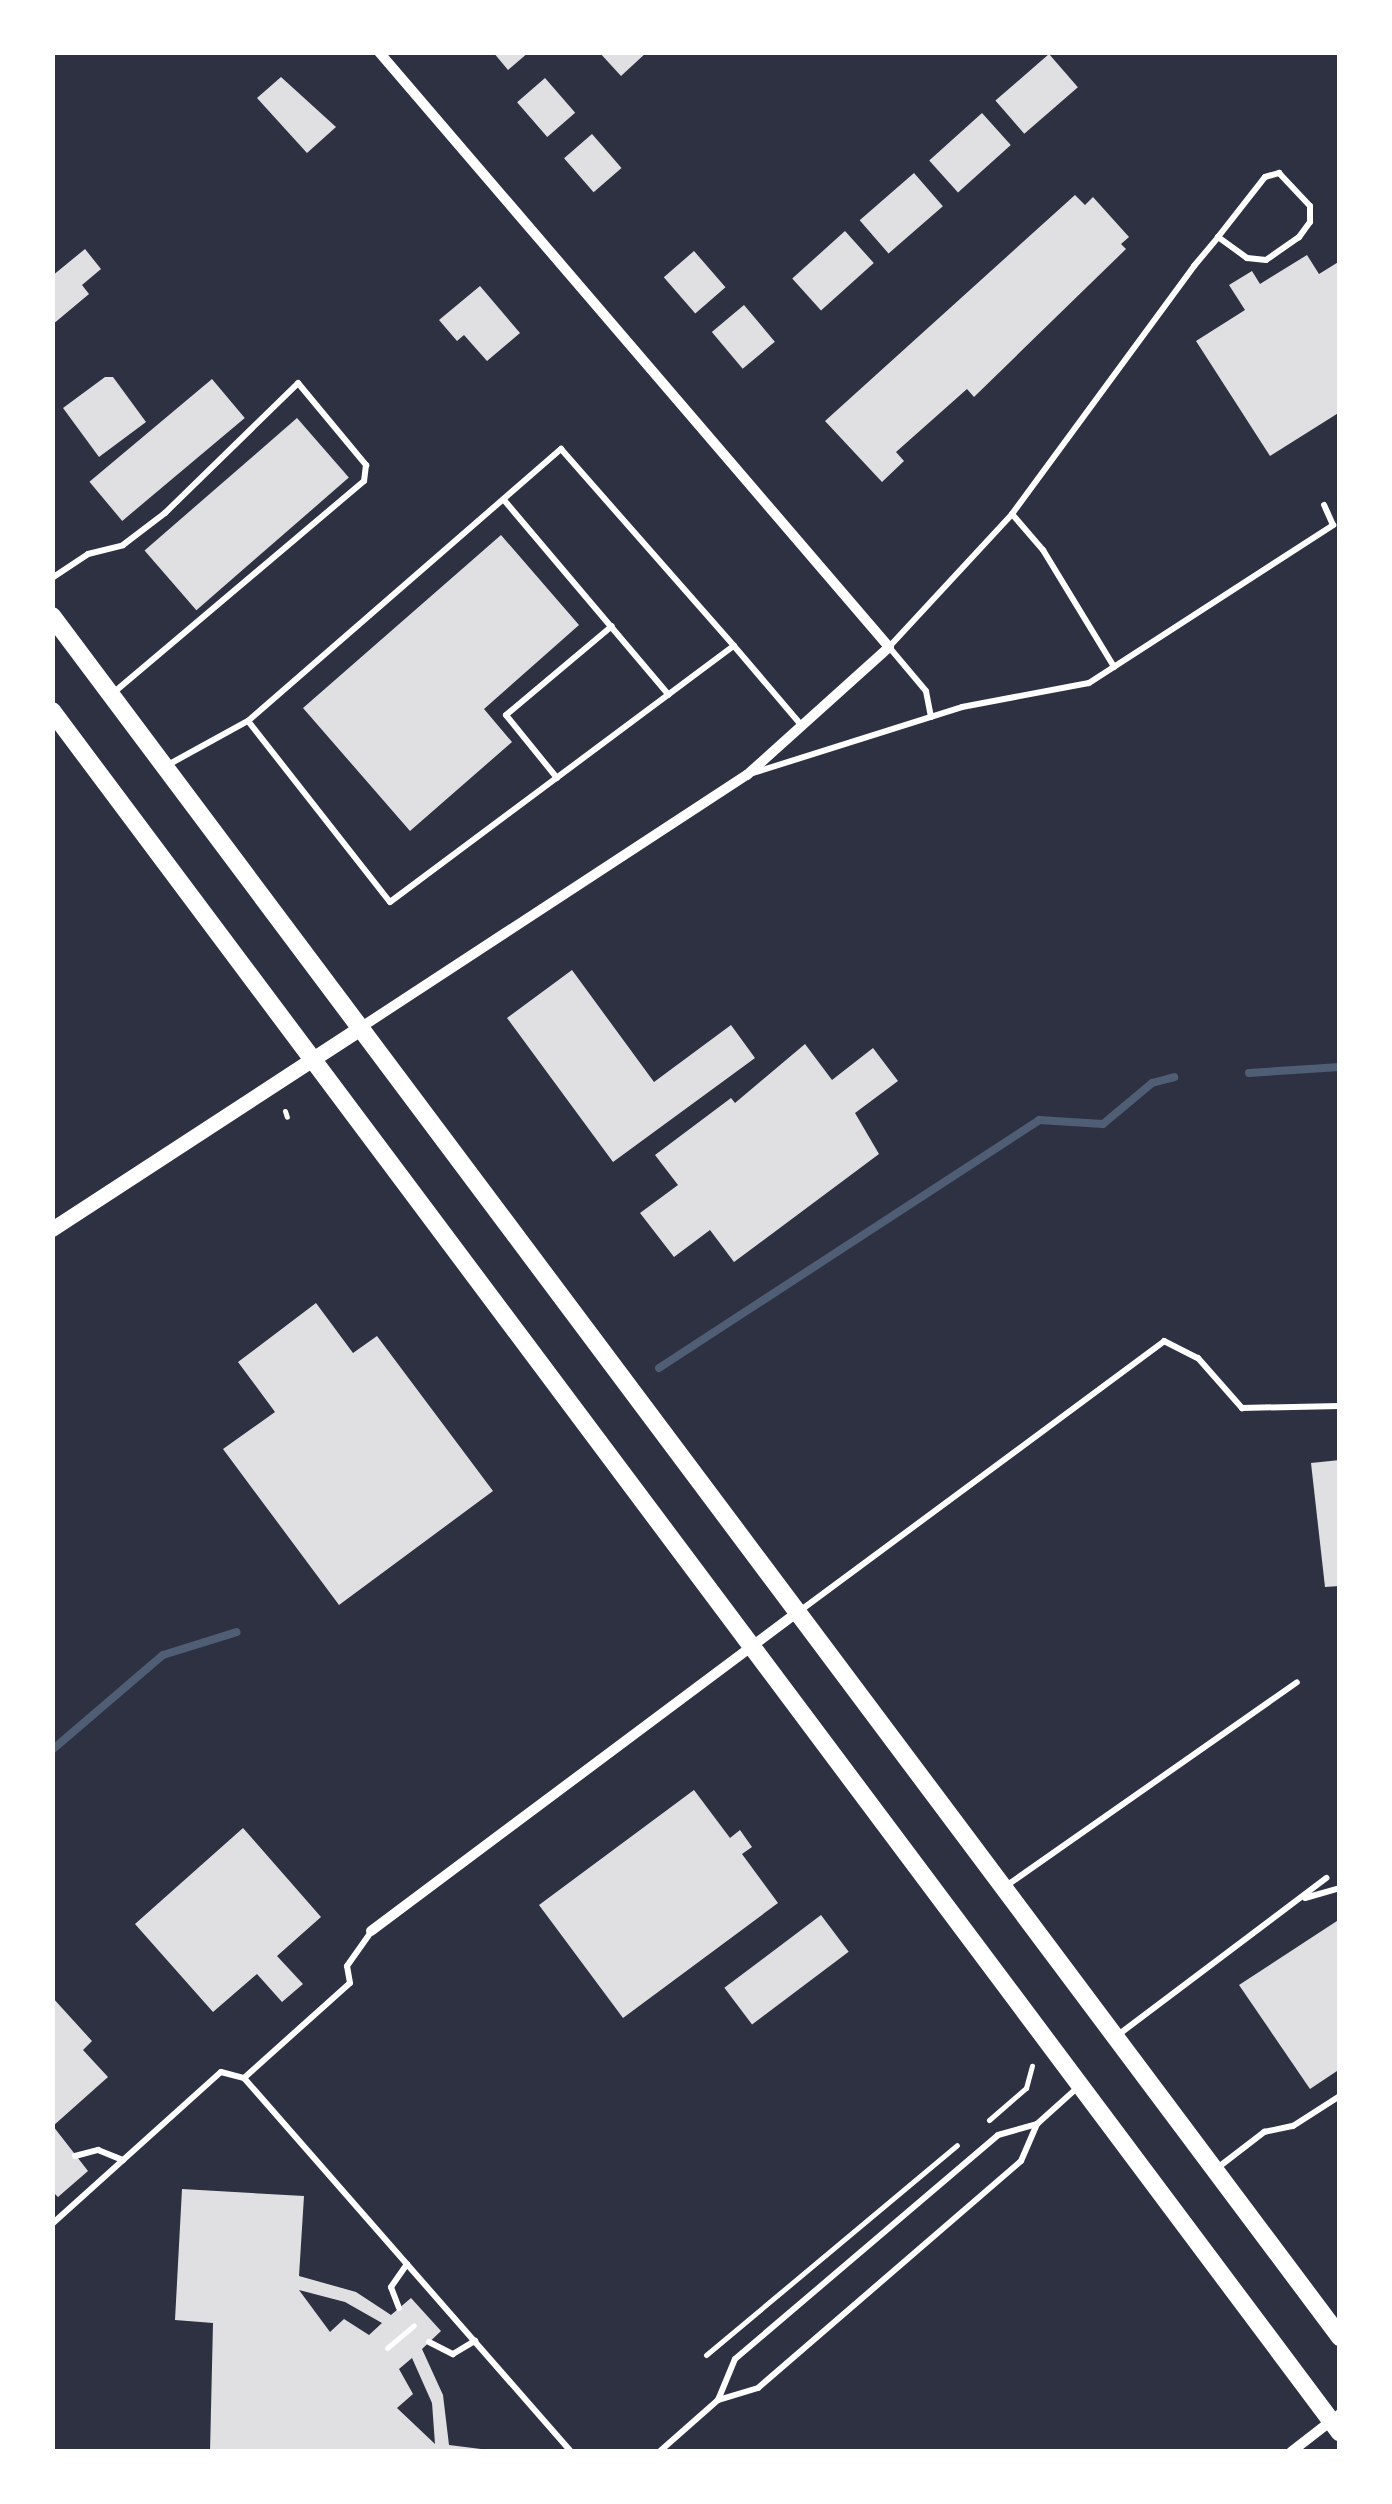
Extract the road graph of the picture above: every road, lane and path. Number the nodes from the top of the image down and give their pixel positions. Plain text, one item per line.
1 (379, 52) edge
2 (1218, 237) junction
3 (504, 500) junction
4 (1324, 505) dead end
5 (1012, 514) junction
6 (52, 578) edge
7 (52, 616) edge
8 (612, 626) junction
9 (734, 646) junction
10 (889, 647) junction
11 (1114, 666) junction
12 (111, 694) junction
13 (669, 695) junction
14 (52, 710) edge
15 (930, 718) junction
16 (248, 720) junction
17 (804, 728) junction
18 (165, 767) junction
19 (747, 775) junction
20 (557, 778) junction
21 (363, 1026) junction
22 (316, 1058) junction
23 (52, 1229) edge
24 (1340, 1406) edge
25 (800, 1610) junction
26 (754, 1646) junction
27 (1296, 1682) dead end
28 (1326, 1878) dead end
29 (1005, 1887) junction
30 (1340, 1888) edge
31 (1299, 1900) junction
32 (372, 1931) joint
33 (1117, 2036) junction
34 (1032, 2066) dead end
35 (244, 2078) junction
36 (1080, 2085) junction
37 (1340, 2096) edge
38 (989, 2120) dead end
39 (1037, 2124) junction
40 (957, 2145) dead end
41 (75, 2156) dead end
42 (123, 2160) junction
43 (1215, 2170) junction
44 (52, 2224) edge
45 (407, 2264) junction
46 (399, 2308) dead end
47 (414, 2325) dead end
48 (1340, 2337) edge
49 (430, 2342) dead end
50 (475, 2342) junction
51 (388, 2348) dead end
52 (706, 2355) dead end
53 (718, 2400) junction
54 (1336, 2422) edge
55 (571, 2452) edge
56 (659, 2452) edge
57 (1291, 2452) edge

1 - 10 street
2 - 2 lane
2 - 5 lane
3 - 8 lane
3 - 9 lane
3 - 16 lane
4 - 11 lane
5 - 10 lane
5 - 11 lane
6 - 12 lane
7 - 12 main road
8 - 13 lane
8 - 20 lane
9 - 13 lane
9 - 17 lane
10 - 15 lane
10 - 17 street
11 - 15 lane
12 - 18 main road
13 - 20 lane
14 - 22 main road
15 - 19 lane
16 - 18 lane
16 - 20 lane
17 - 19 street
18 - 21 main road
19 - 21 street
21 - 22 street
21 - 25 main road
22 - 23 street
22 - 26 main road
24 - 25 lane
25 - 26 street
25 - 29 main road
26 - 32 street
26 - 36 main road
27 - 29 lane
28 - 31 lane
29 - 33 main road
30 - 31 lane
31 - 33 lane
32 - 35 lane
33 - 43 main road
34 - 38 path
35 - 42 lane
35 - 45 lane
36 - 39 lane
36 - 54 main road
37 - 43 lane
39 - 53 lane
39 - 53 lane
40 - 52 path
41 - 42 lane
42 - 44 lane
43 - 48 main road
45 - 46 lane
45 - 50 lane
47 - 51 path
49 - 50 lane
50 - 55 lane
53 - 56 lane
54 - 57 street

